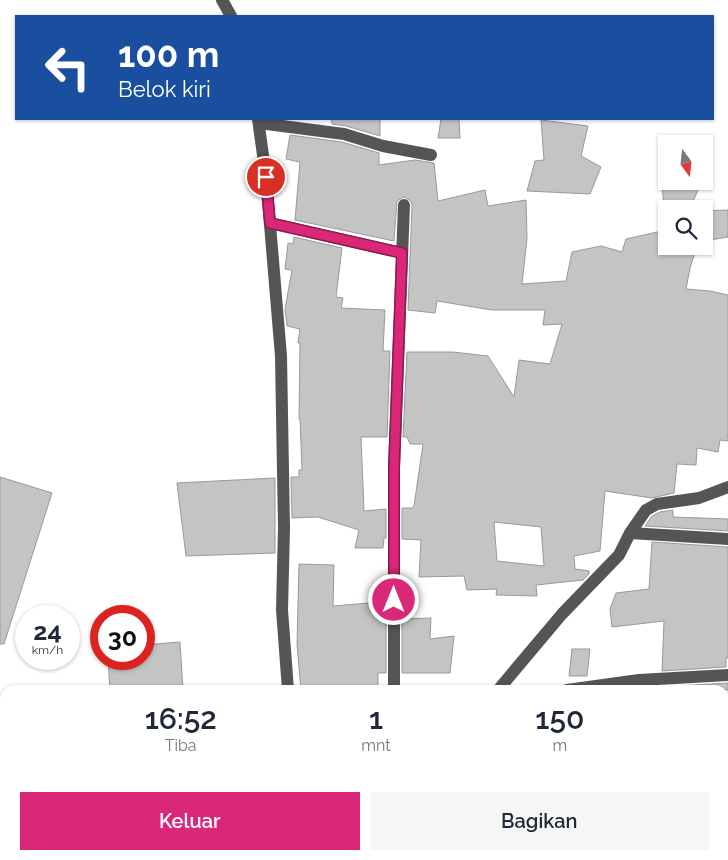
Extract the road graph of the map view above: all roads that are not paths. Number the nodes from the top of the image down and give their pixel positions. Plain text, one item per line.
1 (222, 0) edge
2 (230, 15) edge
3 (259, 121) edge
4 (431, 155) dead end
5 (404, 205) dead end
6 (270, 223) junction
7 (402, 253) junction
8 (728, 487) edge
9 (630, 533) junction
10 (728, 539) edge
11 (728, 675) edge
12 (288, 685) edge
13 (394, 685) edge
14 (502, 685) edge
15 (640, 685) edge

1 - 2 street
3 - 4 street
3 - 6 street
5 - 7 street
6 - 7 street
6 - 12 street
7 - 13 street
8 - 9 street
9 - 10 street
9 - 14 street
11 - 15 street

